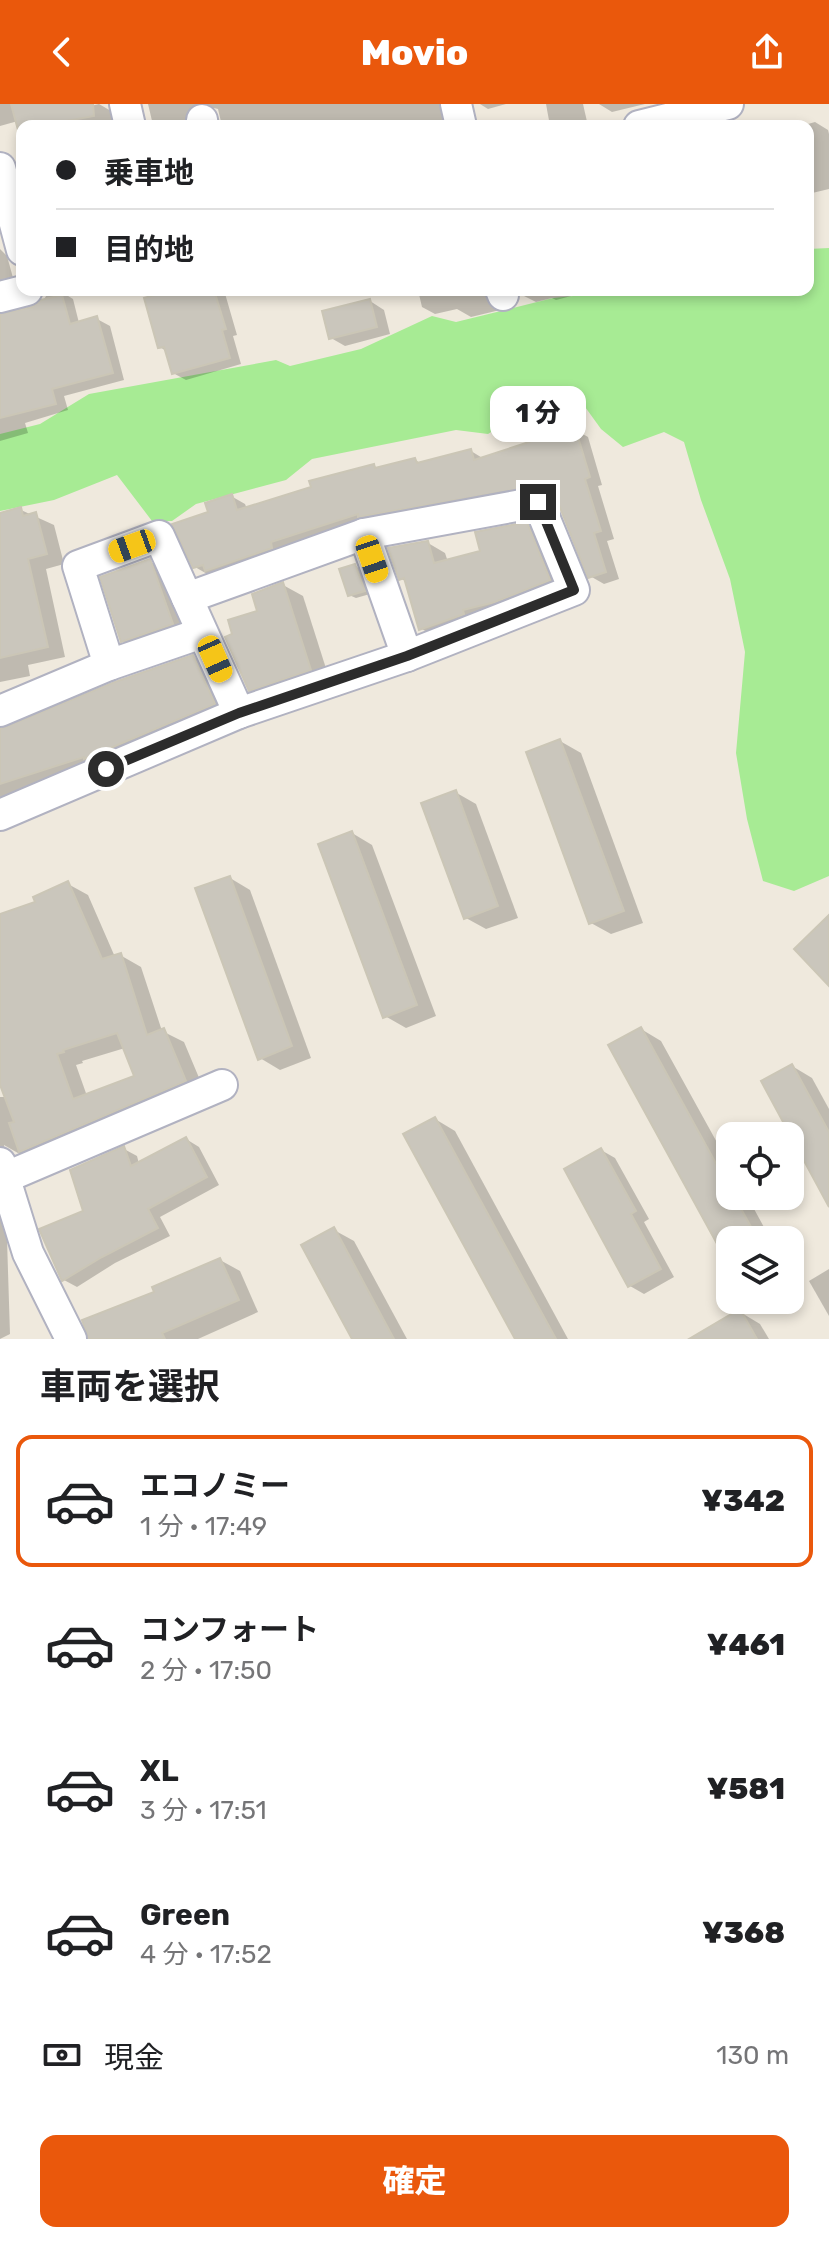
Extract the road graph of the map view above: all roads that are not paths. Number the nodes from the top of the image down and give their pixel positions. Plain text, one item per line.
1 (728, 104) edge
2 (663, 120) edge
3 (0, 168) edge
4 (16, 228) edge
5 (364, 534) junction
6 (187, 598) junction
7 (202, 633) junction
8 (407, 656) junction
9 (109, 665) junction
10 (0, 711) edge
11 (239, 713) junction
12 (0, 815) edge
13 (222, 1085) dead end
14 (2, 1170) edge
15 (71, 1339) edge

1 - 2 street
3 - 4 street
5 - 6 street
5 - 8 street
5 - 8 street
6 - 7 street
6 - 9 street
7 - 9 street
7 - 11 street
8 - 11 street
9 - 10 street
11 - 12 street
13 - 14 street
14 - 15 street

